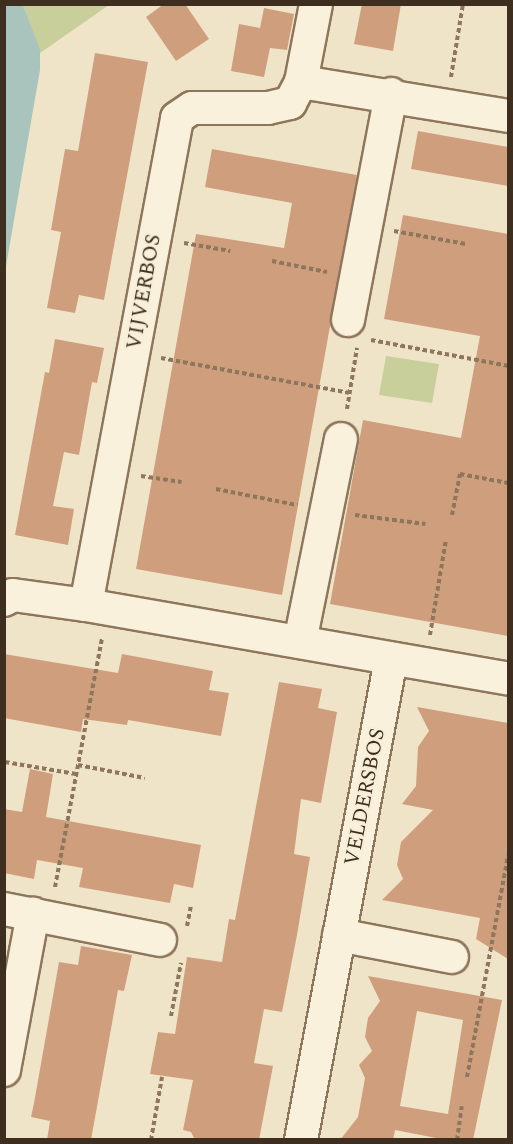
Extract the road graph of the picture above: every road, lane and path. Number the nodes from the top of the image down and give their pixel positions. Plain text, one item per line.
1 (316, 4) edge
2 (463, 4) edge
3 (301, 82) junction
4 (391, 94) junction
5 (447, 105) junction
6 (508, 116) edge
7 (367, 227) junction
8 (154, 238) junction
9 (466, 244) dead end
10 (230, 251) dead end
11 (272, 261) dead end
12 (357, 277) junction
13 (348, 320) dead end
14 (134, 353) junction
15 (508, 366) edge
16 (349, 393) junction
17 (341, 439) joint
18 (111, 471) junction
19 (182, 482) dead end
20 (508, 483) edge
21 (452, 514) dead end
22 (447, 539) dead end
23 (4, 600) edge
24 (97, 606) junction
25 (300, 642) junction
26 (391, 658) junction
27 (425, 664) junction
28 (508, 679) edge
29 (5, 762) edge
30 (78, 765) junction
31 (76, 774) junction
32 (145, 778) dead end
33 (508, 855) edge
34 (29, 914) edge
35 (339, 935) junction
36 (160, 940) dead end
37 (452, 957) dead end
38 (4, 1070) edge
39 (162, 1077) dead end
40 (467, 1077) dead end
41 (462, 1106) dead end
42 (151, 1140) edge
43 (301, 1140) edge
44 (457, 1140) edge

1 - 3 street, VIJVERBOS
2 - 5 path
3 - 4 street
3 - 8 street, VIJVERBOS
4 - 5 street
4 - 7 street
5 - 6 street
7 - 9 path
7 - 12 street
8 - 10 path
8 - 14 street, VIJVERBOS
11 - 12 path
12 - 13 street
14 - 16 path
14 - 18 street, VIJVERBOS
15 - 16 path
16 - 17 path
17 - 25 street
18 - 19 path
18 - 24 street, VIJVERBOS
20 - 21 path
22 - 27 path
23 - 24 street
24 - 25 street
24 - 30 path
25 - 26 street
26 - 27 street
26 - 35 street, VELDERSBOS
27 - 28 street
29 - 31 path
30 - 31 path
30 - 32 path
31 - 34 path
33 - 40 path
34 - 36 street
34 - 38 street
35 - 37 street
35 - 43 street, VELDERSBOS
39 - 42 path
41 - 44 path

